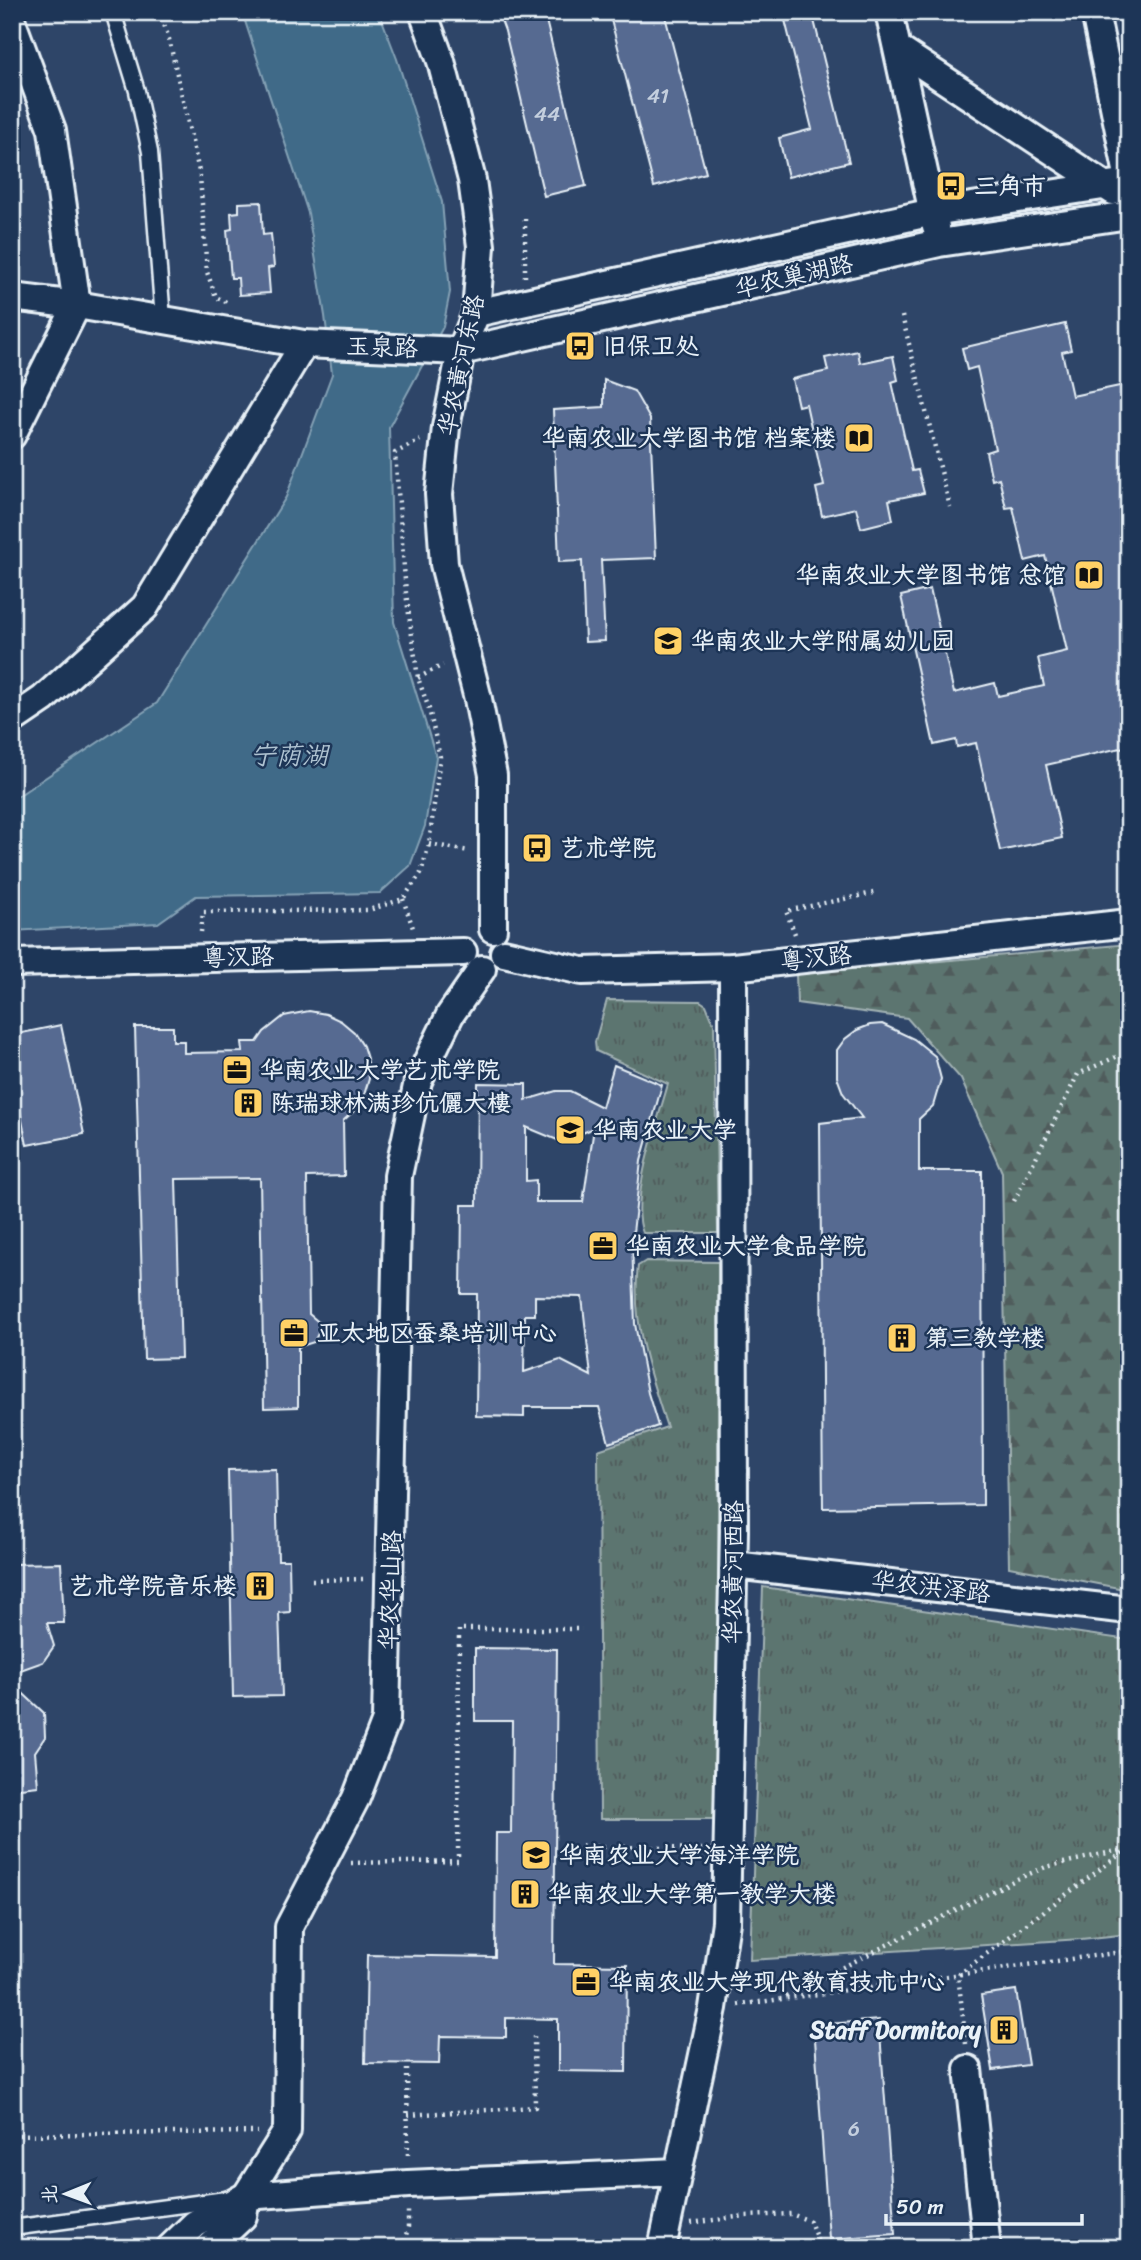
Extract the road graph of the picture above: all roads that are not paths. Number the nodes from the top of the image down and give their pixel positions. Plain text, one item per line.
1 (113, 12) edge
2 (423, 12) edge
3 (890, 12) edge
4 (1095, 12) edge
5 (12, 22) edge
6 (898, 49) junction
7 (1122, 182) edge
8 (1129, 206) edge
9 (933, 212) junction
10 (1129, 215) edge
11 (940, 243) junction
12 (12, 296) edge
13 (77, 305) junction
14 (476, 313) junction
15 (163, 320) junction
16 (304, 344) junction
17 (461, 351) junction
18 (12, 435) edge
19 (12, 720) edge
20 (1129, 923) edge
21 (493, 929) junction
22 (505, 953) junction
23 (473, 960) junction
24 (12, 963) edge
25 (733, 967) junction
26 (734, 1565) junction
27 (1129, 1610) edge
28 (968, 2069) road end
29 (678, 2172) junction
30 (246, 2196) junction
31 (12, 2228) edge
32 (170, 2248) edge
33 (209, 2248) edge
34 (662, 2248) edge
35 (987, 2248) edge

1 - 15 lane
2 - 14 street, 华农黄河东路
3 - 6 street
4 - 7 street
5 - 13 street
6 - 7 street
6 - 9 street
7 - 8 street
7 - 9 street, 华农巢湖路
9 - 11 street
9 - 14 street, 华农巢湖路
10 - 11 street, 华农巢湖路
11 - 17 street, 华农巢湖路
12 - 13 street, 玉泉路
13 - 15 street, 玉泉路
13 - 18 street
14 - 17 street, 华农黄河东路
15 - 16 street, 玉泉路
16 - 17 street, 玉泉路
16 - 19 street
17 - 21 street, 华农黄河东路
20 - 25 street, 粤汉路
21 - 22 street
21 - 23 street
22 - 23 street
22 - 25 street, 粤汉路
23 - 24 street, 粤汉路
23 - 30 street, 华农华山路
25 - 26 street, 华农黄河西路
26 - 27 street, 华农洪泽路
26 - 29 street, 华农黄河西路
28 - 35 street
29 - 30 street
29 - 34 street, 华农黄河西路
30 - 31 lane
30 - 32 street
30 - 33 street

